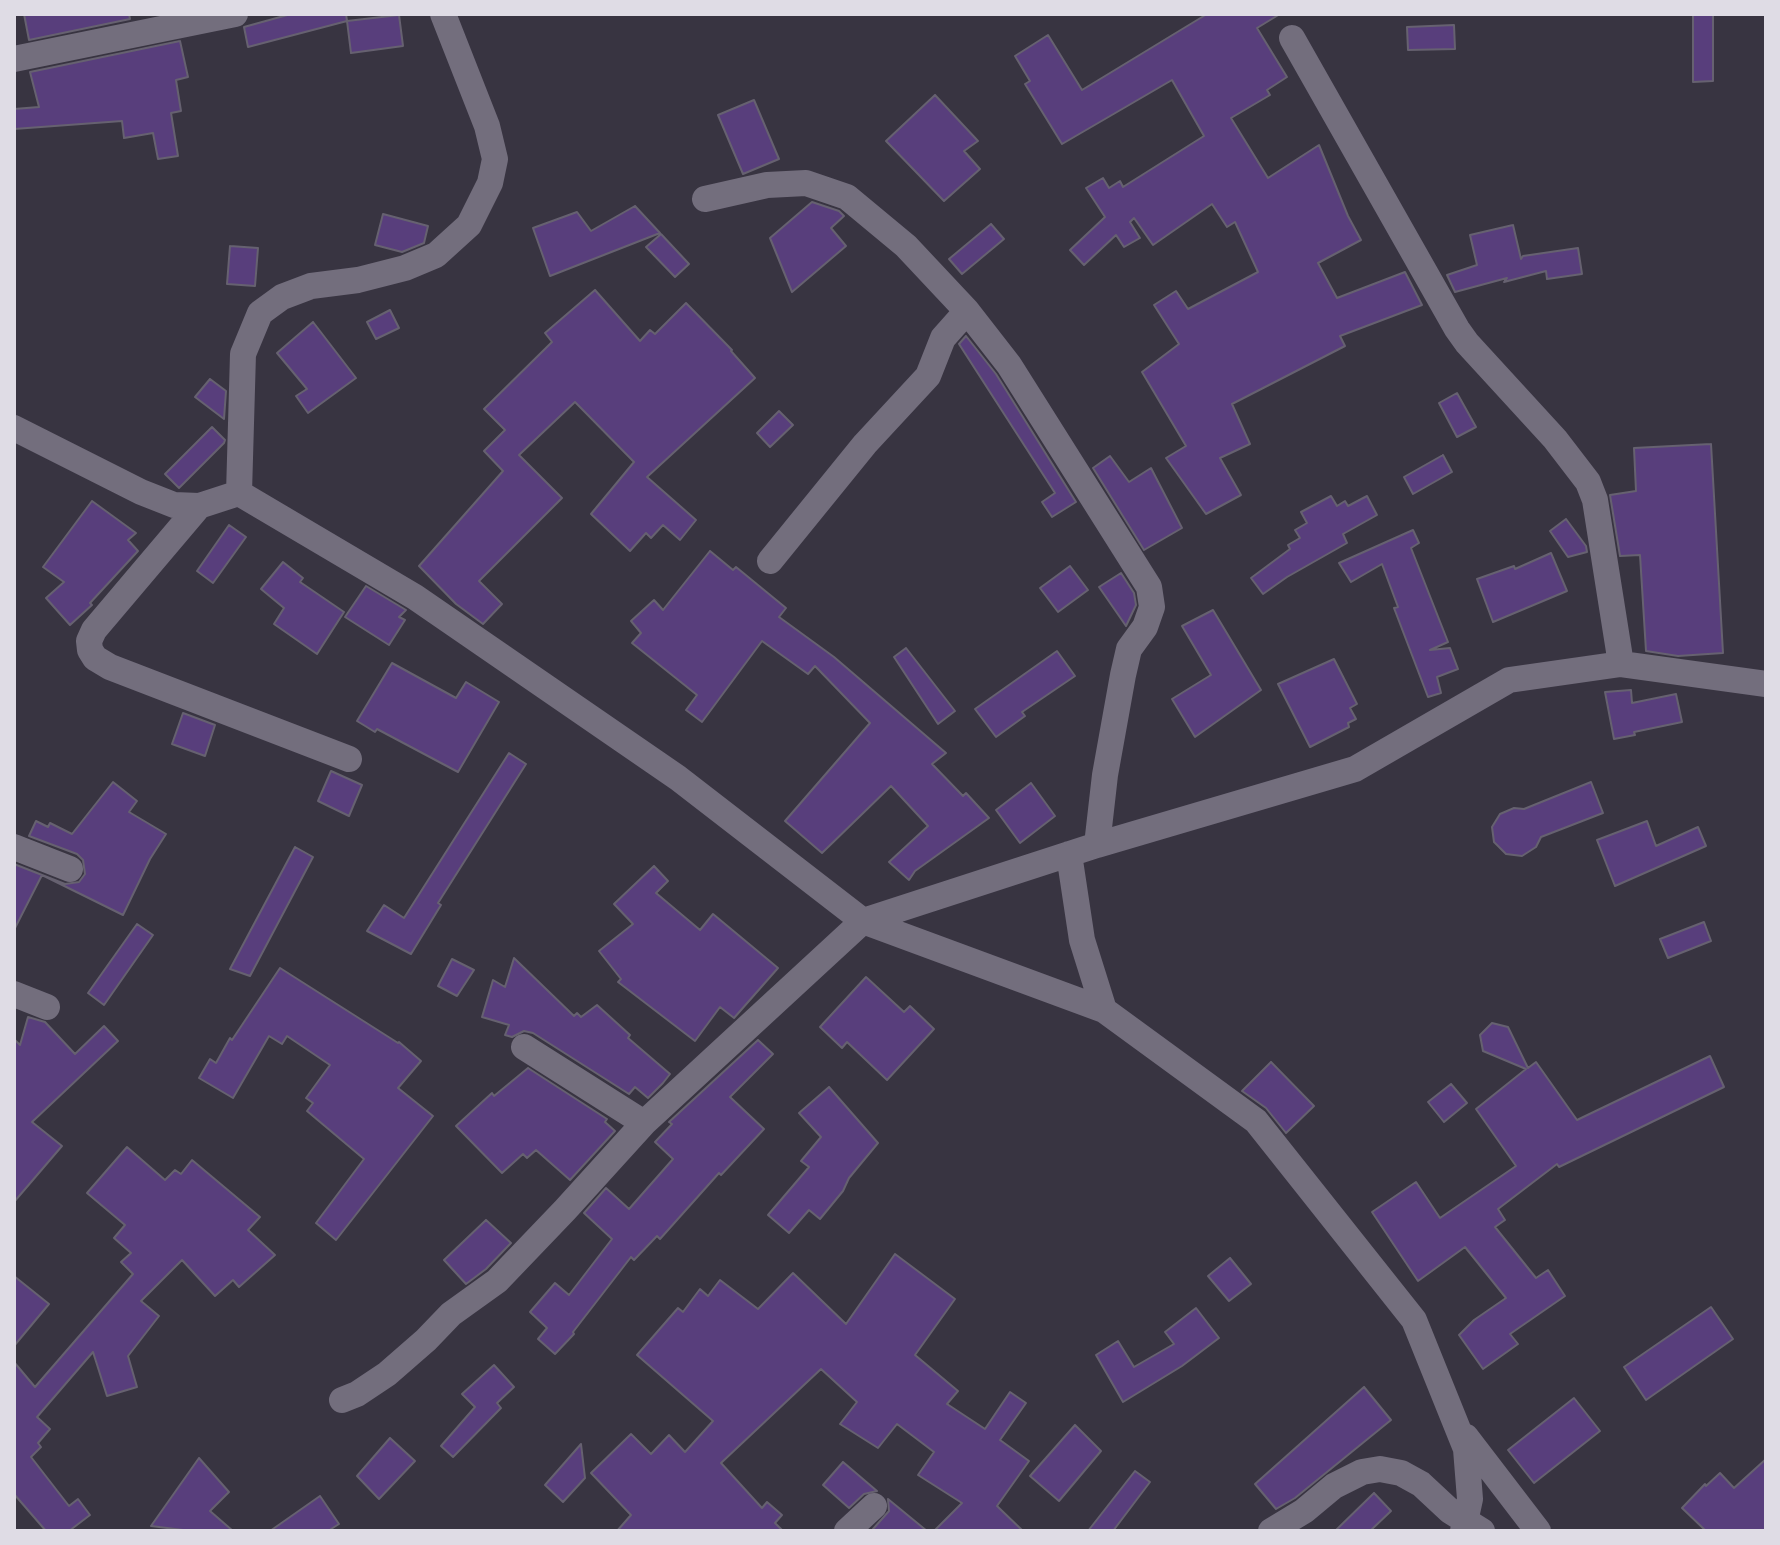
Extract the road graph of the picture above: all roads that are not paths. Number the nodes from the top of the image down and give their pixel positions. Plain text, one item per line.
1 (235, 14) edge
2 (443, 14) edge
3 (1292, 38) dead end
4 (14, 59) edge
5 (705, 199) dead end
6 (967, 311) junction
7 (14, 428) edge
8 (239, 493) junction
9 (199, 506) junction
10 (770, 561) dead end
11 (1621, 664) junction
12 (1766, 684) edge
13 (349, 759) dead end
14 (1097, 845) junction
15 (14, 847) edge
16 (1069, 854) junction
17 (70, 869) dead end
18 (863, 921) junction
19 (14, 994) edge
20 (47, 1007) dead end
21 (1104, 1010) junction
22 (524, 1047) dead end
23 (644, 1123) junction
24 (342, 1400) dead end
25 (1459, 1428) junction
26 (874, 1506) dead end
27 (1470, 1528) edge
28 (847, 1531) edge
29 (1271, 1531) edge
30 (1538, 1531) edge

1 - 4 street
2 - 8 street
3 - 11 street
5 - 6 street
6 - 10 street
6 - 14 street
7 - 9 street
8 - 9 street
8 - 18 street
9 - 13 street
11 - 12 street
11 - 14 street
14 - 16 street
15 - 17 street
16 - 18 street
16 - 21 street
18 - 21 street
18 - 23 street
19 - 20 street
21 - 25 street
22 - 23 street
23 - 24 street
25 - 27 street
25 - 30 street
26 - 28 street
27 - 29 street

